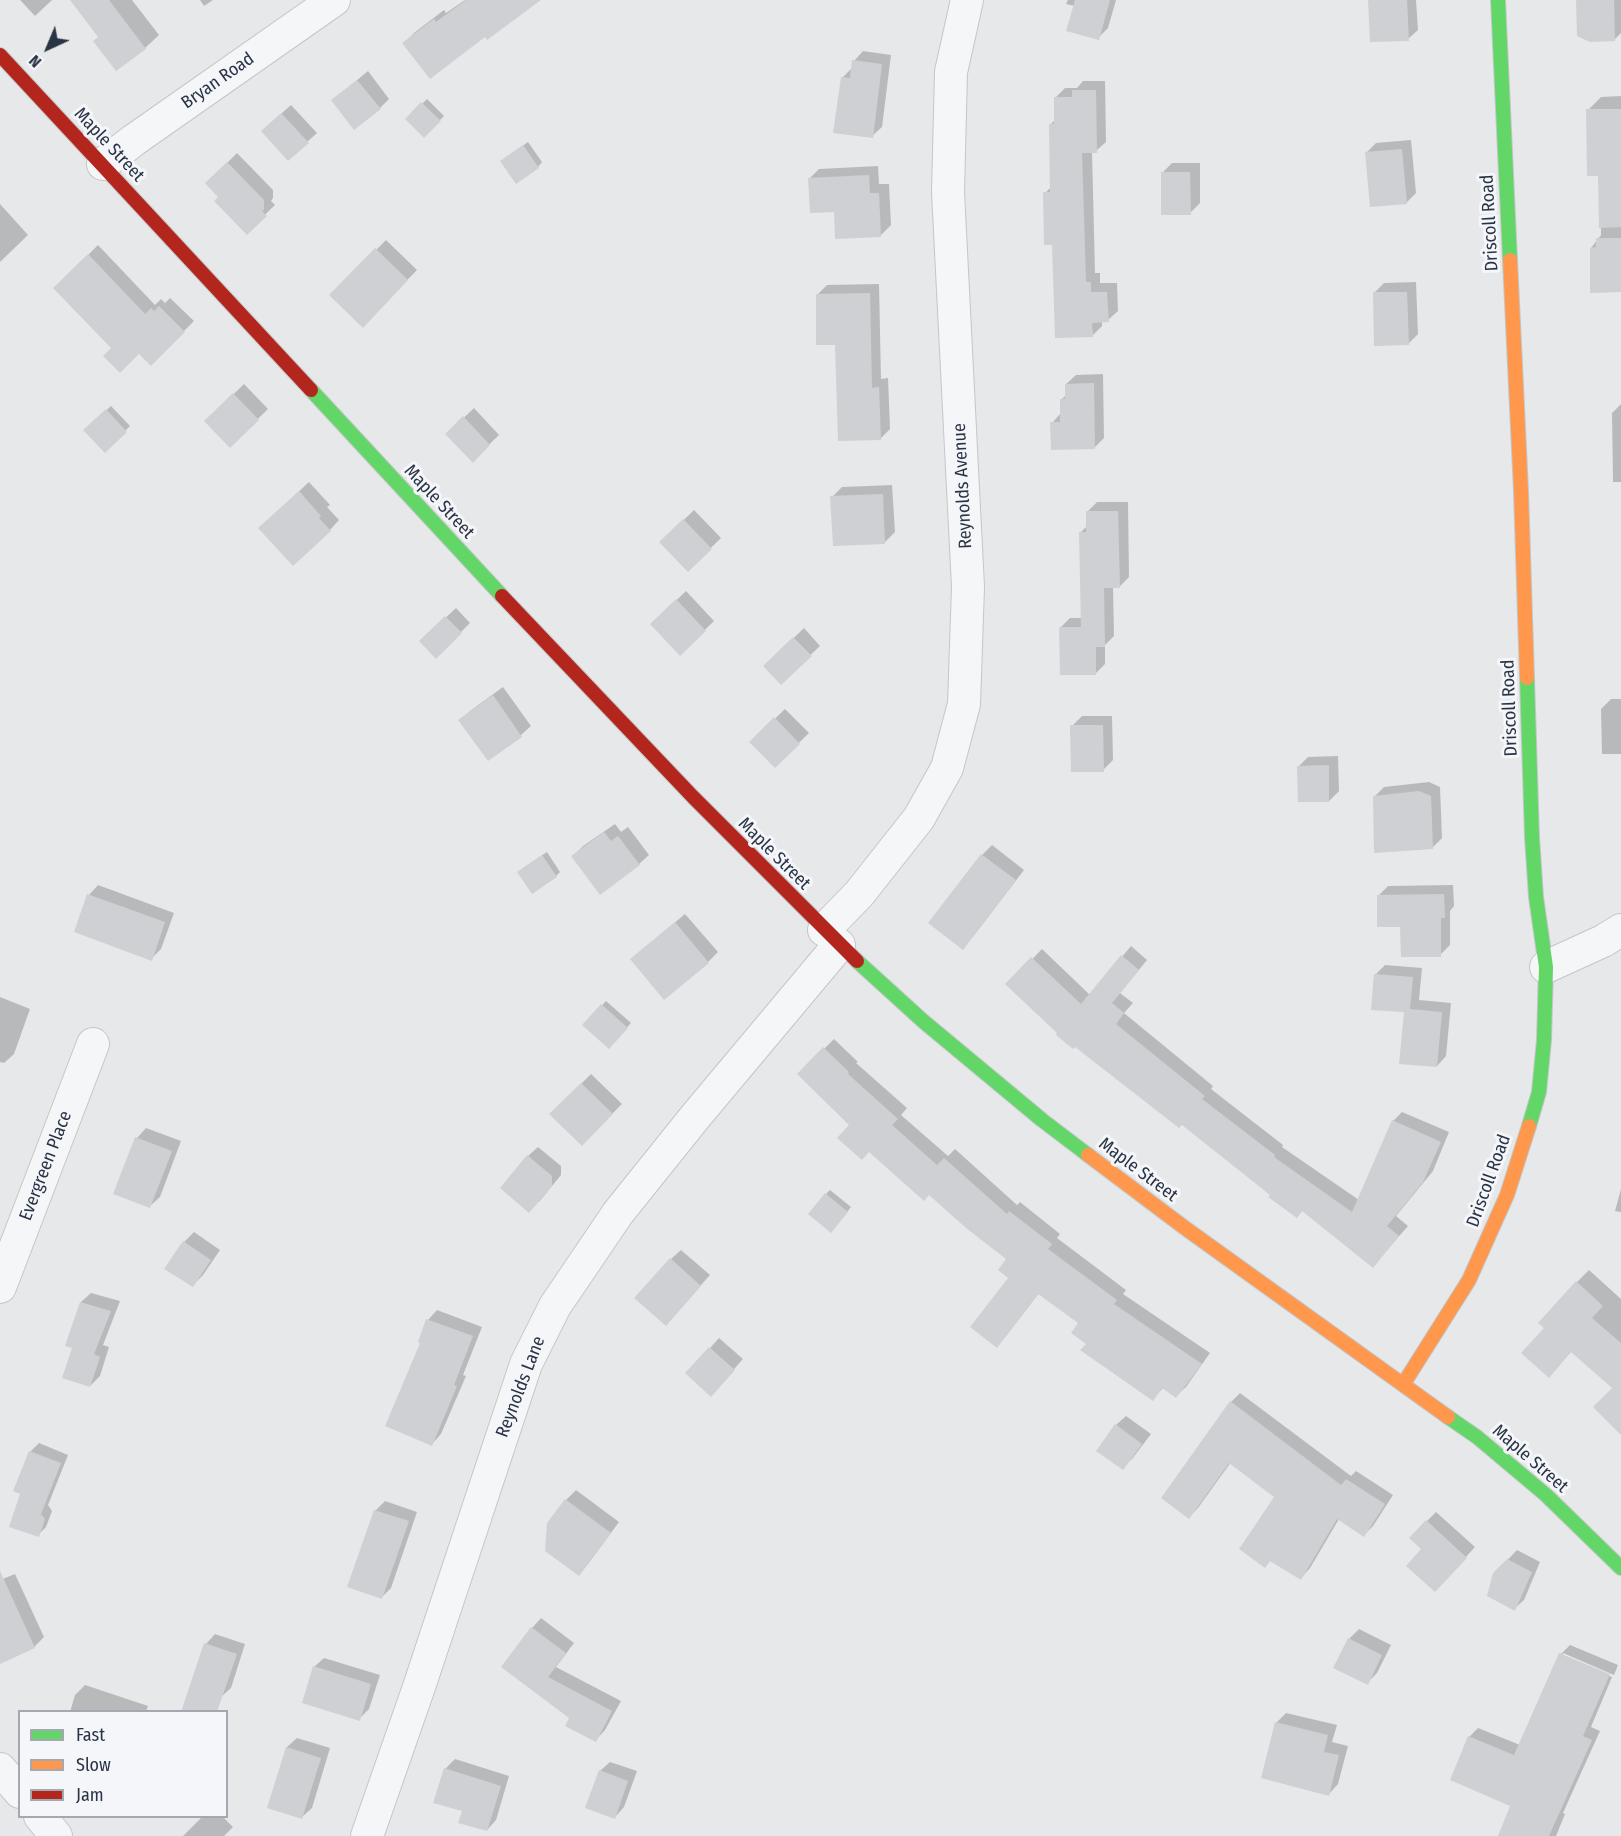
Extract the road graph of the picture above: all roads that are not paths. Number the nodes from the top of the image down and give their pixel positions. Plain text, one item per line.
1 (334, 0) edge
2 (967, 0) edge
3 (1498, 0) edge
4 (0, 55) edge
5 (103, 164) junction
6 (1621, 930) edge
7 (832, 938) junction
8 (1546, 967) junction
9 (93, 1044) dead end
10 (0, 1287) edge
11 (1404, 1383) junction
12 (1621, 1568) edge
13 (0, 1769) edge
14 (18, 1790) edge
15 (42, 1818) edge
16 (56, 1836) edge
17 (367, 1836) edge

1 - 5 street, Bryan Road
2 - 7 street, Reynolds Avenue
3 - 8 street, Driscoll Road
4 - 5 street, Maple Street
5 - 7 street, Maple Street
6 - 8 street
7 - 11 street, Maple Street
7 - 17 street, Reynolds Lane
8 - 11 street, Driscoll Road
9 - 10 street, Evergreen Place
11 - 12 street, Maple Street
13 - 14 street
15 - 16 street

